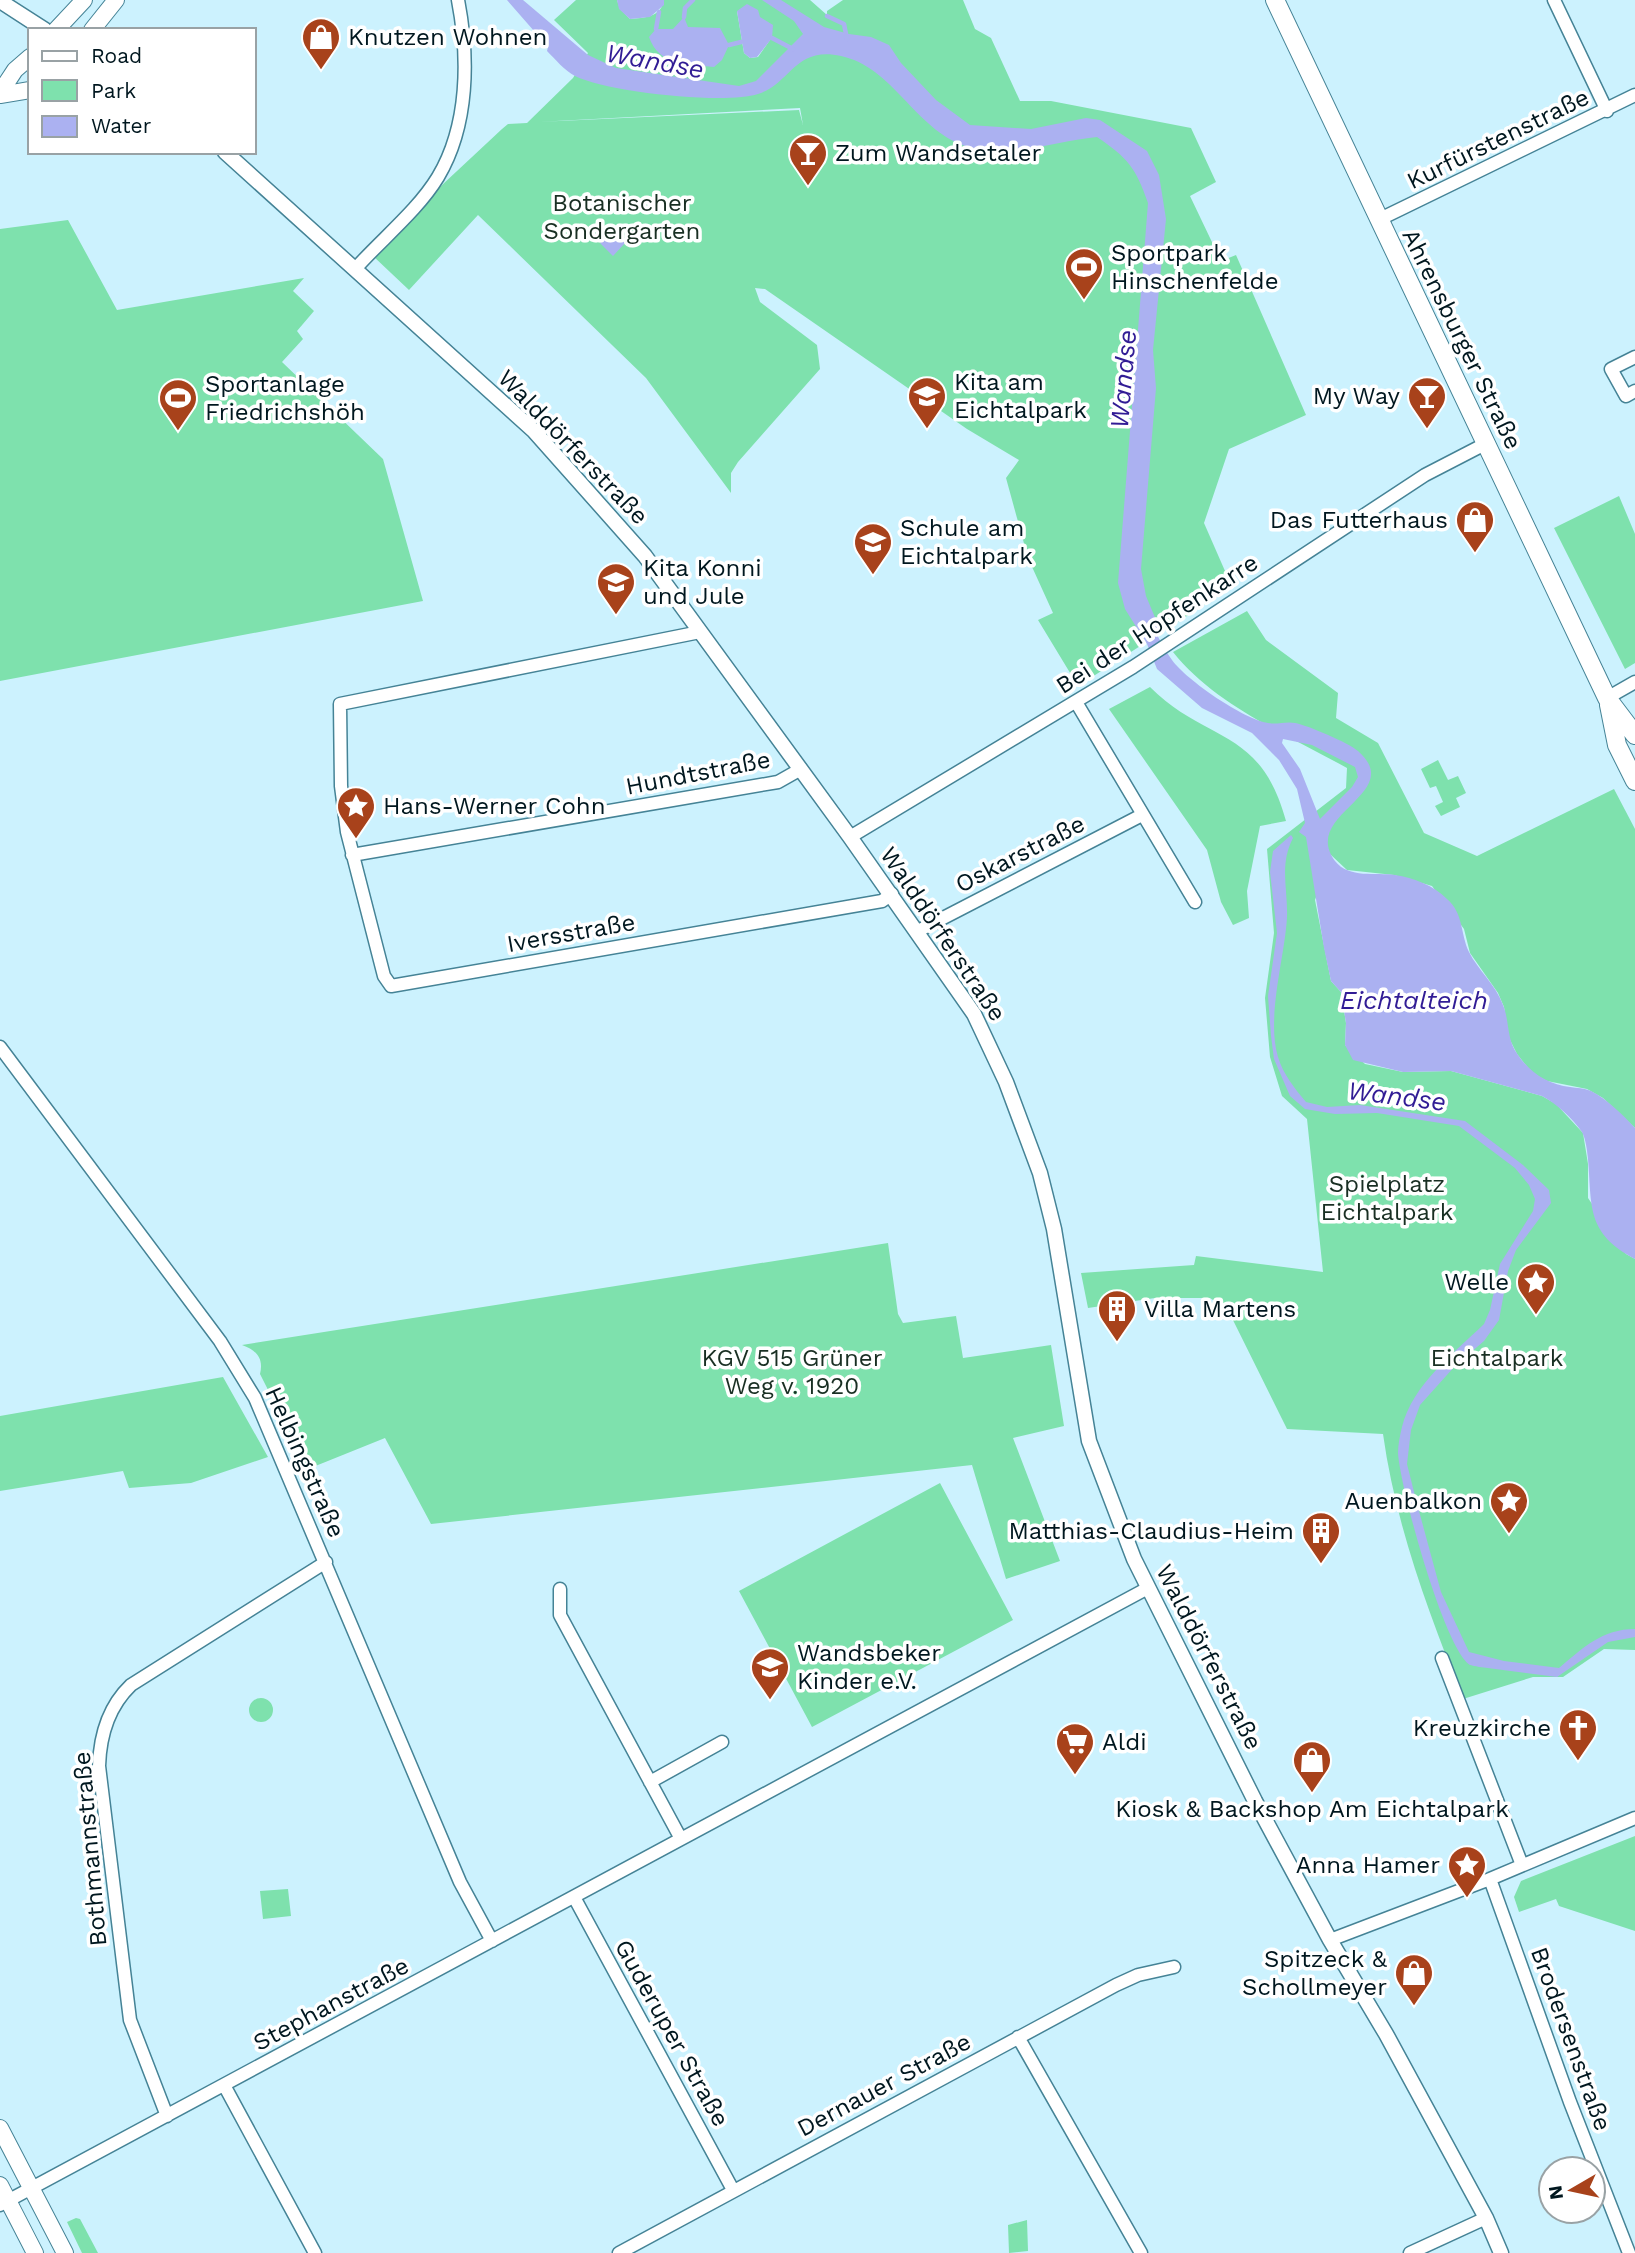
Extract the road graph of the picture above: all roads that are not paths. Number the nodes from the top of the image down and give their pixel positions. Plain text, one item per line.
1 (84, 0) edge
2 (116, 0) edge
3 (458, 0) edge
4 (1275, 0) edge
5 (1554, 0) edge
6 (0, 1) edge
7 (42, 28) edge
8 (58, 28) edge
9 (94, 28) edge
10 (28, 59) edge
11 (28, 91) edge
12 (0, 94) edge
13 (1635, 95) edge
14 (1607, 111) junction
15 (227, 154) edge
16 (1378, 220) junction
17 (355, 268) junction
18 (1635, 357) edge
19 (1635, 391) edge
20 (1485, 443) junction
21 (700, 632) junction
22 (1635, 682) edge
23 (1607, 698) junction
24 (1076, 702) junction
25 (1635, 735) edge
26 (801, 769) junction
27 (1635, 781) edge
28 (1142, 815) junction
29 (850, 836) junction
30 (352, 855) junction
31 (891, 894) junction
32 (1195, 902) dead end
33 (918, 931) junction
34 (0, 1047) edge
35 (326, 1562) junction
36 (1148, 1588) junction
37 (560, 1589) dead end
38 (1442, 1658) dead end
39 (722, 1742) dead end
40 (650, 1782) junction
41 (1635, 1818) edge
42 (681, 1839) junction
43 (1522, 1865) junction
44 (1490, 1879) junction
45 (574, 1897) junction
46 (1330, 1940) junction
47 (492, 1941) junction
48 (1174, 1967) dead end
49 (1018, 2037) junction
50 (224, 2085) junction
51 (167, 2116) junction
52 (0, 2128) edge
53 (0, 2185) edge
54 (33, 2187) junction
55 (733, 2190) junction
56 (4, 2203) edge
57 (1486, 2218) junction
58 (35, 2253) edge
59 (65, 2253) edge
60 (315, 2253) edge
61 (619, 2253) edge
62 (1141, 2253) edge
63 (1410, 2253) edge
64 (1501, 2253) edge
65 (1629, 2253) edge

1 - 8 main road
2 - 9 main road
3 - 17 street
4 - 16 main road, Ahrensburger Straße
5 - 14 street
6 - 7 street
10 - 12 main road
11 - 12 main road
13 - 14 street, Kurfürstenstraße
14 - 16 street, Kurfürstenstraße
15 - 17 street, Walddörferstraße
16 - 20 main road, Ahrensburger Straße
17 - 21 street, Walddörferstraße
18 - 19 street
20 - 23 main road, Ahrensburger Straße
20 - 24 street, Bei der Hopfenkarre
21 - 26 street, Walddörferstraße
21 - 30 street
22 - 23 street
23 - 25 main road, Ahrensburger Straße
23 - 27 main road, Ahrensburger Straße
24 - 28 street
24 - 29 street, Bei der Hopfenkarre
26 - 29 street, Walddörferstraße
26 - 30 street, Hundtstraße
28 - 32 street
28 - 33 street, Oskarstraße
29 - 31 street, Walddörferstraße
30 - 31 street, Iversstraße
31 - 33 street, Walddörferstraße
33 - 36 street, Walddörferstraße
34 - 35 street, Helbingstraße
35 - 47 street, Helbingstraße
35 - 51 street, Bothmannstraße
36 - 42 street, Stephanstraße
36 - 46 street, Walddörferstraße
37 - 40 street
38 - 43 street
39 - 40 street
40 - 42 street
41 - 43 street
42 - 45 street, Stephanstraße
43 - 44 street
44 - 46 street
44 - 65 street, Brodersenstraße
45 - 47 street, Stephanstraße
45 - 55 street, Guderuper Straße
46 - 57 street, Walddörferstraße
47 - 50 street, Stephanstraße
48 - 49 street, Dernauer Straße
49 - 55 street, Dernauer Straße
49 - 62 street
50 - 51 street, Stephanstraße
50 - 60 street
51 - 54 street, Stephanstraße
52 - 54 main road
53 - 56 main road
54 - 56 street, Stephanstraße
54 - 59 main road
55 - 61 street, Dernauer Straße
56 - 58 main road
57 - 63 street
57 - 64 street, Walddörferstraße

